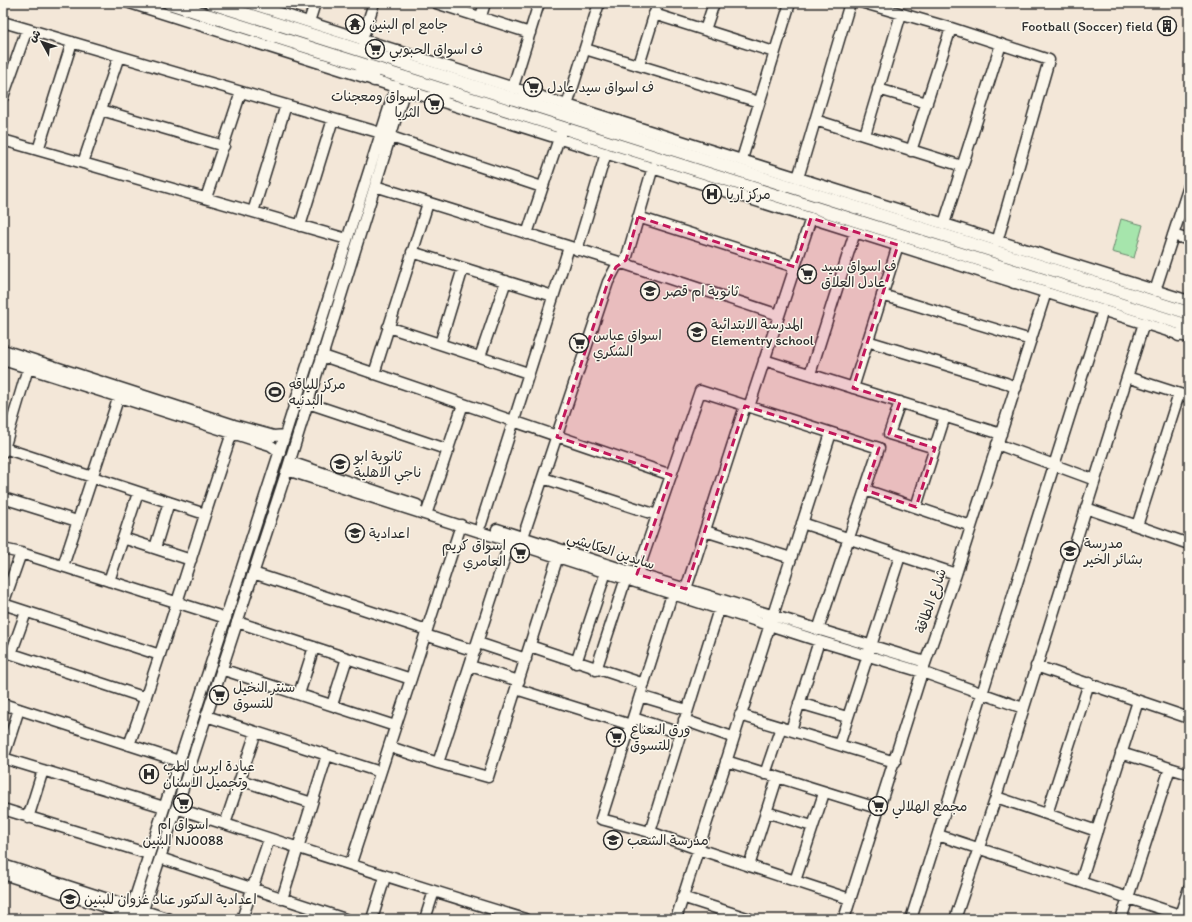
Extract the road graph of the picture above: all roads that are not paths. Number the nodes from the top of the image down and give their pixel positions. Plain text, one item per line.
1 (130, 3) edge
2 (169, 3) edge
3 (212, 3) edge
4 (249, 3) edge
5 (315, 3) edge
6 (374, 3) edge
7 (436, 3) edge
8 (485, 3) edge
9 (539, 3) edge
10 (599, 3) edge
11 (658, 3) edge
12 (714, 3) edge
13 (789, 3) edge
14 (850, 3) edge
15 (864, 3) edge
16 (880, 5) edge
17 (654, 14) junction
18 (901, 14) junction
19 (481, 16) junction
20 (3, 22) edge
21 (309, 22) junction
22 (281, 25) junction
23 (951, 28) junction
24 (27, 29) junction
25 (705, 30) junction
26 (301, 31) junction
27 (530, 33) junction
28 (278, 38) junction
29 (362, 40) junction
30 (72, 42) junction
31 (297, 44) junction
32 (1001, 44) junction
33 (585, 49) junction
34 (397, 51) junction
35 (774, 52) junction
36 (120, 56) junction
37 (357, 63) junction
38 (639, 65) junction
39 (409, 66) junction
40 (374, 80) junction
41 (5, 84) edge
42 (396, 86) junction
43 (513, 88) junction
44 (406, 89) junction
45 (878, 89) junction
46 (450, 91) junction
47 (242, 92) junction
48 (539, 96) junction
49 (3, 97) edge
50 (431, 98) junction
51 (520, 102) junction
52 (759, 102) junction
53 (927, 103) junction
54 (286, 105) junction
55 (101, 110) junction
56 (333, 119) junction
57 (815, 120) junction
58 (563, 121) junction
59 (619, 122) junction
60 (530, 123) junction
61 (381, 133) junction
62 (865, 135) junction
63 (390, 137) junction
64 (633, 137) junction
65 (3, 140) edge
66 (224, 146) junction
67 (38, 150) junction
68 (911, 151) junction
69 (606, 153) junction
70 (632, 155) junction
71 (742, 159) junction
72 (83, 163) junction
73 (962, 166) junction
74 (652, 167) junction
75 (798, 183) junction
76 (375, 186) junction
77 (1189, 186) edge
78 (542, 187) junction
79 (778, 189) junction
80 (206, 198) junction
81 (796, 201) junction
82 (428, 203) junction
83 (253, 212) junction
84 (638, 217) junction
85 (811, 218) junction
86 (944, 224) junction
87 (300, 226) junction
88 (855, 232) junction
89 (527, 234) junction
90 (976, 234) junction
91 (1173, 235) junction
92 (347, 239) junction
93 (960, 240) junction
94 (1189, 240) edge
95 (997, 242) junction
96 (898, 245) junction
97 (573, 249) junction
98 (412, 252) junction
99 (622, 263) junction
100 (994, 264) junction
101 (795, 267) junction
102 (463, 268) junction
103 (506, 281) junction
104 (1014, 282) junction
105 (1155, 291) junction
106 (1046, 292) junction
107 (882, 295) junction
108 (553, 296) junction
109 (1189, 301) edge
110 (1103, 310) junction
111 (1189, 313) edge
112 (779, 314) junction
113 (321, 321) junction
114 (333, 323) junction
115 (1144, 323) junction
116 (1189, 326) edge
117 (388, 327) junction
118 (1186, 335) edge
119 (1031, 340) junction
120 (867, 341) junction
121 (314, 344) junction
122 (440, 344) junction
123 (3, 350) edge
124 (324, 351) junction
125 (480, 357) junction
126 (3, 360) edge
127 (764, 360) junction
128 (28, 368) junction
129 (528, 372) junction
130 (374, 374) junction
131 (810, 374) junction
132 (1127, 377) junction
133 (853, 388) junction
134 (1016, 388) junction
135 (119, 396) junction
136 (1184, 396) edge
137 (900, 402) junction
138 (308, 403) junction
139 (464, 404) junction
140 (747, 407) junction
141 (945, 416) junction
142 (513, 421) junction
143 (232, 433) junction
144 (831, 433) junction
145 (1001, 434) junction
146 (285, 435) junction
147 (557, 437) junction
148 (272, 441) junction
149 (998, 444) junction
150 (935, 448) junction
151 (4, 450) edge
152 (449, 450) junction
153 (280, 452) junction
154 (289, 466) junction
155 (1054, 466) junction
156 (671, 475) junction
157 (91, 477) junction
158 (543, 478) junction
159 (1095, 480) junction
160 (865, 490) junction
161 (138, 493) junction
162 (3, 498) edge
163 (169, 502) junction
164 (916, 508) junction
165 (1086, 508) junction
166 (428, 509) junction
167 (204, 514) junction
168 (657, 515) junction
169 (77, 521) junction
170 (802, 523) junction
171 (481, 524) junction
172 (461, 525) junction
173 (971, 526) junction
174 (1137, 526) junction
175 (705, 531) junction
176 (511, 537) junction
177 (123, 538) junction
178 (523, 538) junction
179 (848, 539) junction
180 (1188, 541) edge
181 (155, 548) junction
182 (3, 549) edge
183 (21, 552) junction
184 (558, 556) junction
185 (900, 556) junction
186 (573, 557) junction
187 (790, 558) junction
188 (191, 560) junction
189 (63, 566) junction
190 (253, 572) junction
191 (606, 572) junction
192 (637, 574) junction
193 (956, 574) junction
194 (626, 578) junction
195 (109, 581) junction
196 (686, 589) junction
197 (674, 590) junction
198 (234, 592) junction
199 (246, 593) junction
200 (178, 603) junction
201 (3, 604) edge
202 (230, 606) junction
203 (719, 608) junction
204 (241, 610) junction
205 (26, 612) junction
206 (226, 618) junction
207 (770, 620) junction
208 (237, 622) junction
209 (818, 630) junction
210 (426, 632) junction
211 (819, 641) junction
212 (530, 646) junction
213 (314, 647) junction
214 (477, 647) junction
215 (868, 651) junction
216 (7, 652) edge
217 (160, 655) junction
218 (347, 658) junction
219 (526, 659) junction
220 (576, 662) junction
221 (925, 662) junction
222 (470, 666) junction
223 (1036, 666) junction
224 (221, 669) junction
225 (596, 670) junction
226 (922, 672) junction
227 (411, 679) junction
228 (1089, 683) junction
229 (644, 684) junction
230 (517, 685) junction
231 (299, 694) junction
232 (982, 694) junction
233 (640, 696) junction
234 (146, 698) junction
235 (1138, 701) junction
236 (799, 703) junction
237 (3, 704) edge
238 (332, 705) junction
239 (1023, 708) junction
240 (19, 709) junction
241 (685, 715) junction
242 (740, 715) junction
243 (206, 716) junction
244 (1188, 716) edge
245 (847, 717) junction
246 (632, 721) junction
247 (395, 726) junction
248 (786, 729) junction
249 (256, 732) junction
250 (680, 733) junction
251 (732, 737) junction
252 (129, 745) junction
253 (839, 745) junction
254 (390, 747) junction
255 (1122, 753) junction
256 (327, 755) junction
257 (3, 758) edge
258 (179, 761) junction
259 (726, 761) junction
260 (895, 762) junction
261 (438, 763) junction
262 (1170, 768) junction
263 (43, 770) junction
264 (380, 772) junction
265 (765, 774) junction
266 (1189, 774) edge
267 (777, 778) junction
268 (240, 780) junction
269 (824, 793) junction
270 (996, 797) junction
271 (312, 804) junction
272 (164, 807) junction
273 (176, 808) junction
274 (3, 809) edge
275 (880, 809) junction
276 (766, 812) junction
277 (1047, 814) junction
278 (28, 818) junction
279 (225, 824) junction
280 (812, 826) junction
281 (1097, 831) junction
282 (650, 832) junction
283 (938, 835) junction
284 (269, 839) junction
285 (298, 847) junction
286 (979, 848) junction
287 (698, 849) junction
288 (149, 854) junction
289 (160, 858) junction
290 (351, 863) junction
291 (3, 865) edge
292 (749, 866) junction
293 (3, 874) edge
294 (386, 876) junction
295 (34, 880) junction
296 (795, 881) junction
297 (1081, 881) junction
298 (50, 885) junction
299 (1189, 888) edge
300 (138, 889) junction
301 (252, 889) junction
302 (434, 891) junction
303 (148, 894) junction
304 (682, 897) junction
305 (1128, 897) junction
306 (282, 899) junction
307 (850, 899) junction
308 (132, 907) junction
309 (143, 915) edge
310 (121, 916) edge
311 (1185, 916) edge
312 (169, 919) edge
313 (242, 919) edge
314 (345, 919) edge
315 (372, 919) edge
316 (425, 919) edge
317 (525, 919) edge
318 (676, 919) edge
319 (750, 919) edge
320 (844, 919) edge
321 (911, 919) edge
322 (956, 919) edge
323 (1121, 919) edge

1 - 40 street
2 - 28 main road
3 - 22 main road
4 - 21 street
5 - 21 street
6 - 29 street
7 - 19 street
8 - 19 street
9 - 27 street
10 - 33 street
11 - 17 street
12 - 25 street
13 - 35 street
14 - 57 street
15 - 16 street
16 - 18 street
17 - 25 street
17 - 38 street
18 - 23 street
18 - 45 street
19 - 27 street
20 - 24 street
21 - 29 street
22 - 26 main road
22 - 28 main road
23 - 32 street
23 - 53 street
24 - 30 street
24 - 41 street
25 - 35 street
26 - 31 main road
26 - 39 main road
27 - 43 street
28 - 31 main road
29 - 34 street
30 - 36 street
30 - 67 street
31 - 37 main road
32 - 73 street
32 - 95 street
33 - 38 street
33 - 58 street
34 - 39 main road
34 - 43 street
35 - 52 street
36 - 47 street
36 - 55 street
37 - 40 main road
37 - 46 main road
38 - 52 street
39 - 51 main road
40 - 42 street
41 - 49 street
42 - 44 street
42 - 61 street
43 - 48 street
44 - 50 street
44 - 63 street
45 - 53 street
45 - 62 street
46 - 50 main road
46 - 60 main road
47 - 54 street
47 - 66 street
48 - 51 main road
48 - 58 street
50 - 60 street
51 - 58 main road
52 - 71 street
53 - 68 street
54 - 56 street
54 - 83 street
55 - 66 street
55 - 72 street
56 - 61 street
56 - 87 street
57 - 62 street
57 - 75 street
58 - 59 street
58 - 60 main road
58 - 64 main road
58 - 69 street
58 - 70 main road
58 - 78 street
59 - 64 main road
59 - 71 street
61 - 92 street
62 - 68 street
63 - 76 street
63 - 78 street
64 - 79 main road
65 - 67 street
66 - 80 street
67 - 72 street
68 - 73 street
69 - 70 street
69 - 97 street
70 - 74 street
70 - 79 main road
71 - 75 street
72 - 80 street
73 - 86 street
74 - 84 street
74 - 85 street
75 - 79 main road
75 - 81 main road
75 - 86 street
75 - 93 main road
76 - 82 street
76 - 114 street
77 - 91 street
78 - 89 street
79 - 81 main road
80 - 83 street
81 - 100 main road
82 - 89 street
82 - 98 street
83 - 87 street
84 - 99 street
84 - 101 street
85 - 88 street
85 - 101 street
86 - 90 street
87 - 92 street
88 - 96 street
88 - 131 street
89 - 97 street
90 - 93 main road
90 - 95 street
91 - 94 street
91 - 105 street
92 - 113 street
93 - 111 main road
95 - 105 street
96 - 104 street
96 - 107 street
97 - 99 street
97 - 108 street
98 - 102 street
98 - 117 street
99 - 112 street
99 - 147 street
100 - 104 main road
100 - 116 main road
101 - 112 street
102 - 103 street
102 - 122 street
103 - 108 street
103 - 125 street
104 - 106 street
105 - 109 street
106 - 110 street
106 - 119 street, شارع الطاقة
107 - 119 street
107 - 120 street
108 - 129 street
110 - 115 street
110 - 155 street
112 - 127 street
113 - 114 street
113 - 121 street
114 - 124 street
115 - 118 street
115 - 132 street
117 - 122 street
117 - 130 street
119 - 134 street, شارع الطاقة
120 - 133 street
120 - 134 street
121 - 124 street
121 - 146 street
122 - 125 street
123 - 148 street
124 - 130 street
124 - 138 street
125 - 129 street
126 - 128 street
127 - 131 street
127 - 140 street
128 - 135 street
128 - 151 street
129 - 142 street
130 - 139 street
131 - 133 street
132 - 136 street
132 - 159 street
133 - 137 street
134 - 145 street, شارع الطاقة
135 - 143 street
135 - 157 street
136 - 174 street
137 - 141 street
137 - 150 street
138 - 152 street
138 - 154 street
139 - 142 street
139 - 152 street
140 - 144 street
140 - 156 street
140 - 175 street
141 - 145 street
141 - 150 street
142 - 147 street
142 - 171 street
143 - 148 street
143 - 167 street
144 - 160 street
144 - 170 street
145 - 149 street, شارع الطاقة
146 - 148 street
146 - 153 street
147 - 156 street
147 - 158 street
148 - 153 street
149 - 155 street
149 - 173 street, شارع الطاقة
150 - 164 street
151 - 157 street
152 - 166 street
153 - 198 street
154 - 166 street, سايدين العكايشي
154 - 172 street, سايدين العكايشي
154 - 190 street
155 - 159 street
155 - 232 street
156 - 168 street
157 - 161 street
157 - 169 street
158 - 168 street
158 - 178 street
159 - 165 street
160 - 164 street
160 - 179 street
161 - 163 street
161 - 177 street
162 - 169 street
163 - 167 street
163 - 181 street
164 - 173 street
165 - 174 street
165 - 223 street
166 - 171 street, سايدين العكايشي
167 - 188 street
168 - 192 street
169 - 189 street
170 - 179 street
170 - 187 street
171 - 176 street, سايدين العكايشي
172 - 176 street, سايدين العكايشي
172 - 210 street
173 - 193 street, شارع الطاقة
174 - 180 street
175 - 187 street
175 - 196 street
176 - 178 street, سايدين العكايشي
176 - 184 street, سايدين العكايشي
176 - 214 street
177 - 181 street
177 - 195 street
178 - 186 street, سايدين العكايشي
179 - 185 street
179 - 209 street
181 - 188 street
182 - 183 street
183 - 189 street
183 - 201 street
184 - 186 street, سايدين العكايشي
184 - 212 street
185 - 193 street
185 - 215 street
186 - 191 street, سايدين العكايشي
186 - 192 street, سايدين العكايشي
187 - 207 street
188 - 200 street
189 - 195 street
190 - 199 street
190 - 210 street
191 - 194 street, سايدين العكايشي
191 - 220 street
192 - 197 street, سايدين العكايشي
193 - 221 street, شارع الطاقة
194 - 197 street, سايدين العكايشي
194 - 225 street
195 - 200 street
196 - 197 street, سايدين العكايشي
196 - 207 street, سايدين العكايشي
197 - 203 street, سايدين العكايشي
197 - 229 street
198 - 199 street
198 - 202 street
199 - 204 street
200 - 206 street
200 - 217 street
201 - 205 street
202 - 204 street
202 - 206 street
203 - 207 street, سايدين العكايشي
203 - 241 street
204 - 208 street
205 - 216 street
205 - 217 street
206 - 258 street
207 - 209 street, سايدين العكايشي
207 - 211 street, سايدين العكايشي
207 - 242 street
208 - 213 street
208 - 224 street
209 - 215 street, سايدين العكايشي
210 - 214 street
210 - 227 street
211 - 215 street, سايدين العكايشي
211 - 236 street
212 - 219 street
212 - 220 street
213 - 218 street
213 - 231 street
214 - 219 street
214 - 222 street
215 - 221 street, سايدين العكايشي
215 - 226 street, سايدين العكايشي
215 - 245 street
216 - 234 street
217 - 234 street
218 - 227 street
218 - 238 street
219 - 230 street
220 - 225 street
221 - 226 street, شارع الطاقة
222 - 230 street
222 - 261 street
223 - 228 street
223 - 239 street
224 - 231 street
224 - 243 street
225 - 229 street
226 - 232 street, سايدين العكايشي
226 - 260 street, شارع الطاقة
227 - 247 street
228 - 235 street
228 - 277 street
229 - 233 street
230 - 246 street
230 - 261 street
231 - 238 street
232 - 239 street, سايدين العكايشي
232 - 283 street
233 - 241 street
233 - 246 street
234 - 252 street
235 - 244 street
235 - 255 street
236 - 245 street
236 - 248 street
237 - 240 street
238 - 247 street
239 - 270 street
240 - 252 street
240 - 257 street
241 - 250 street
241 - 251 street
242 - 248 street
242 - 251 street
243 - 249 street
243 - 273 street
245 - 253 street
246 - 250 street
246 - 282 street
247 - 254 street
248 - 253 street
248 - 265 street
249 - 256 street
249 - 268 street
250 - 282 street
251 - 259 street
252 - 258 street
253 - 260 street
254 - 261 street
254 - 264 street
255 - 262 street
255 - 281 street
256 - 264 street
256 - 271 street
257 - 263 street
258 - 272 street
259 - 265 street
259 - 287 street
260 - 275 street, شارع الطاقة
262 - 266 street
262 - 305 street
263 - 272 street
263 - 278 street
264 - 290 street
265 - 267 street
267 - 269 street
267 - 276 street
268 - 271 street
268 - 279 street
269 - 275 street
269 - 280 street
270 - 277 street
270 - 286 street
271 - 285 street
272 - 288 street
273 - 279 street
273 - 289 street
274 - 278 street
275 - 307 street, شارع الطاقة
276 - 280 street
276 - 292 street
277 - 281 street
278 - 288 street
279 - 284 street
280 - 296 street
281 - 297 street
282 - 287 street
283 - 286 street
283 - 321 street
284 - 285 street
284 - 301 street
285 - 290 street
285 - 306 street
286 - 297 street
286 - 322 street
287 - 292 street
287 - 304 street
288 - 300 street
289 - 301 street
289 - 303 street
290 - 294 street
291 - 295 street
292 - 296 street
293 - 295 street
294 - 302 street
294 - 315 street
295 - 298 street
296 - 307 street
297 - 305 street
298 - 308 street
298 - 310 street
299 - 311 street
300 - 303 street
300 - 308 street
301 - 306 street
301 - 313 street
302 - 316 street
302 - 317 street
303 - 309 street
304 - 318 street
304 - 319 street
305 - 311 street
305 - 323 street
306 - 314 street
307 - 320 street, شارع الطاقة
308 - 309 street
309 - 310 street
309 - 312 street

